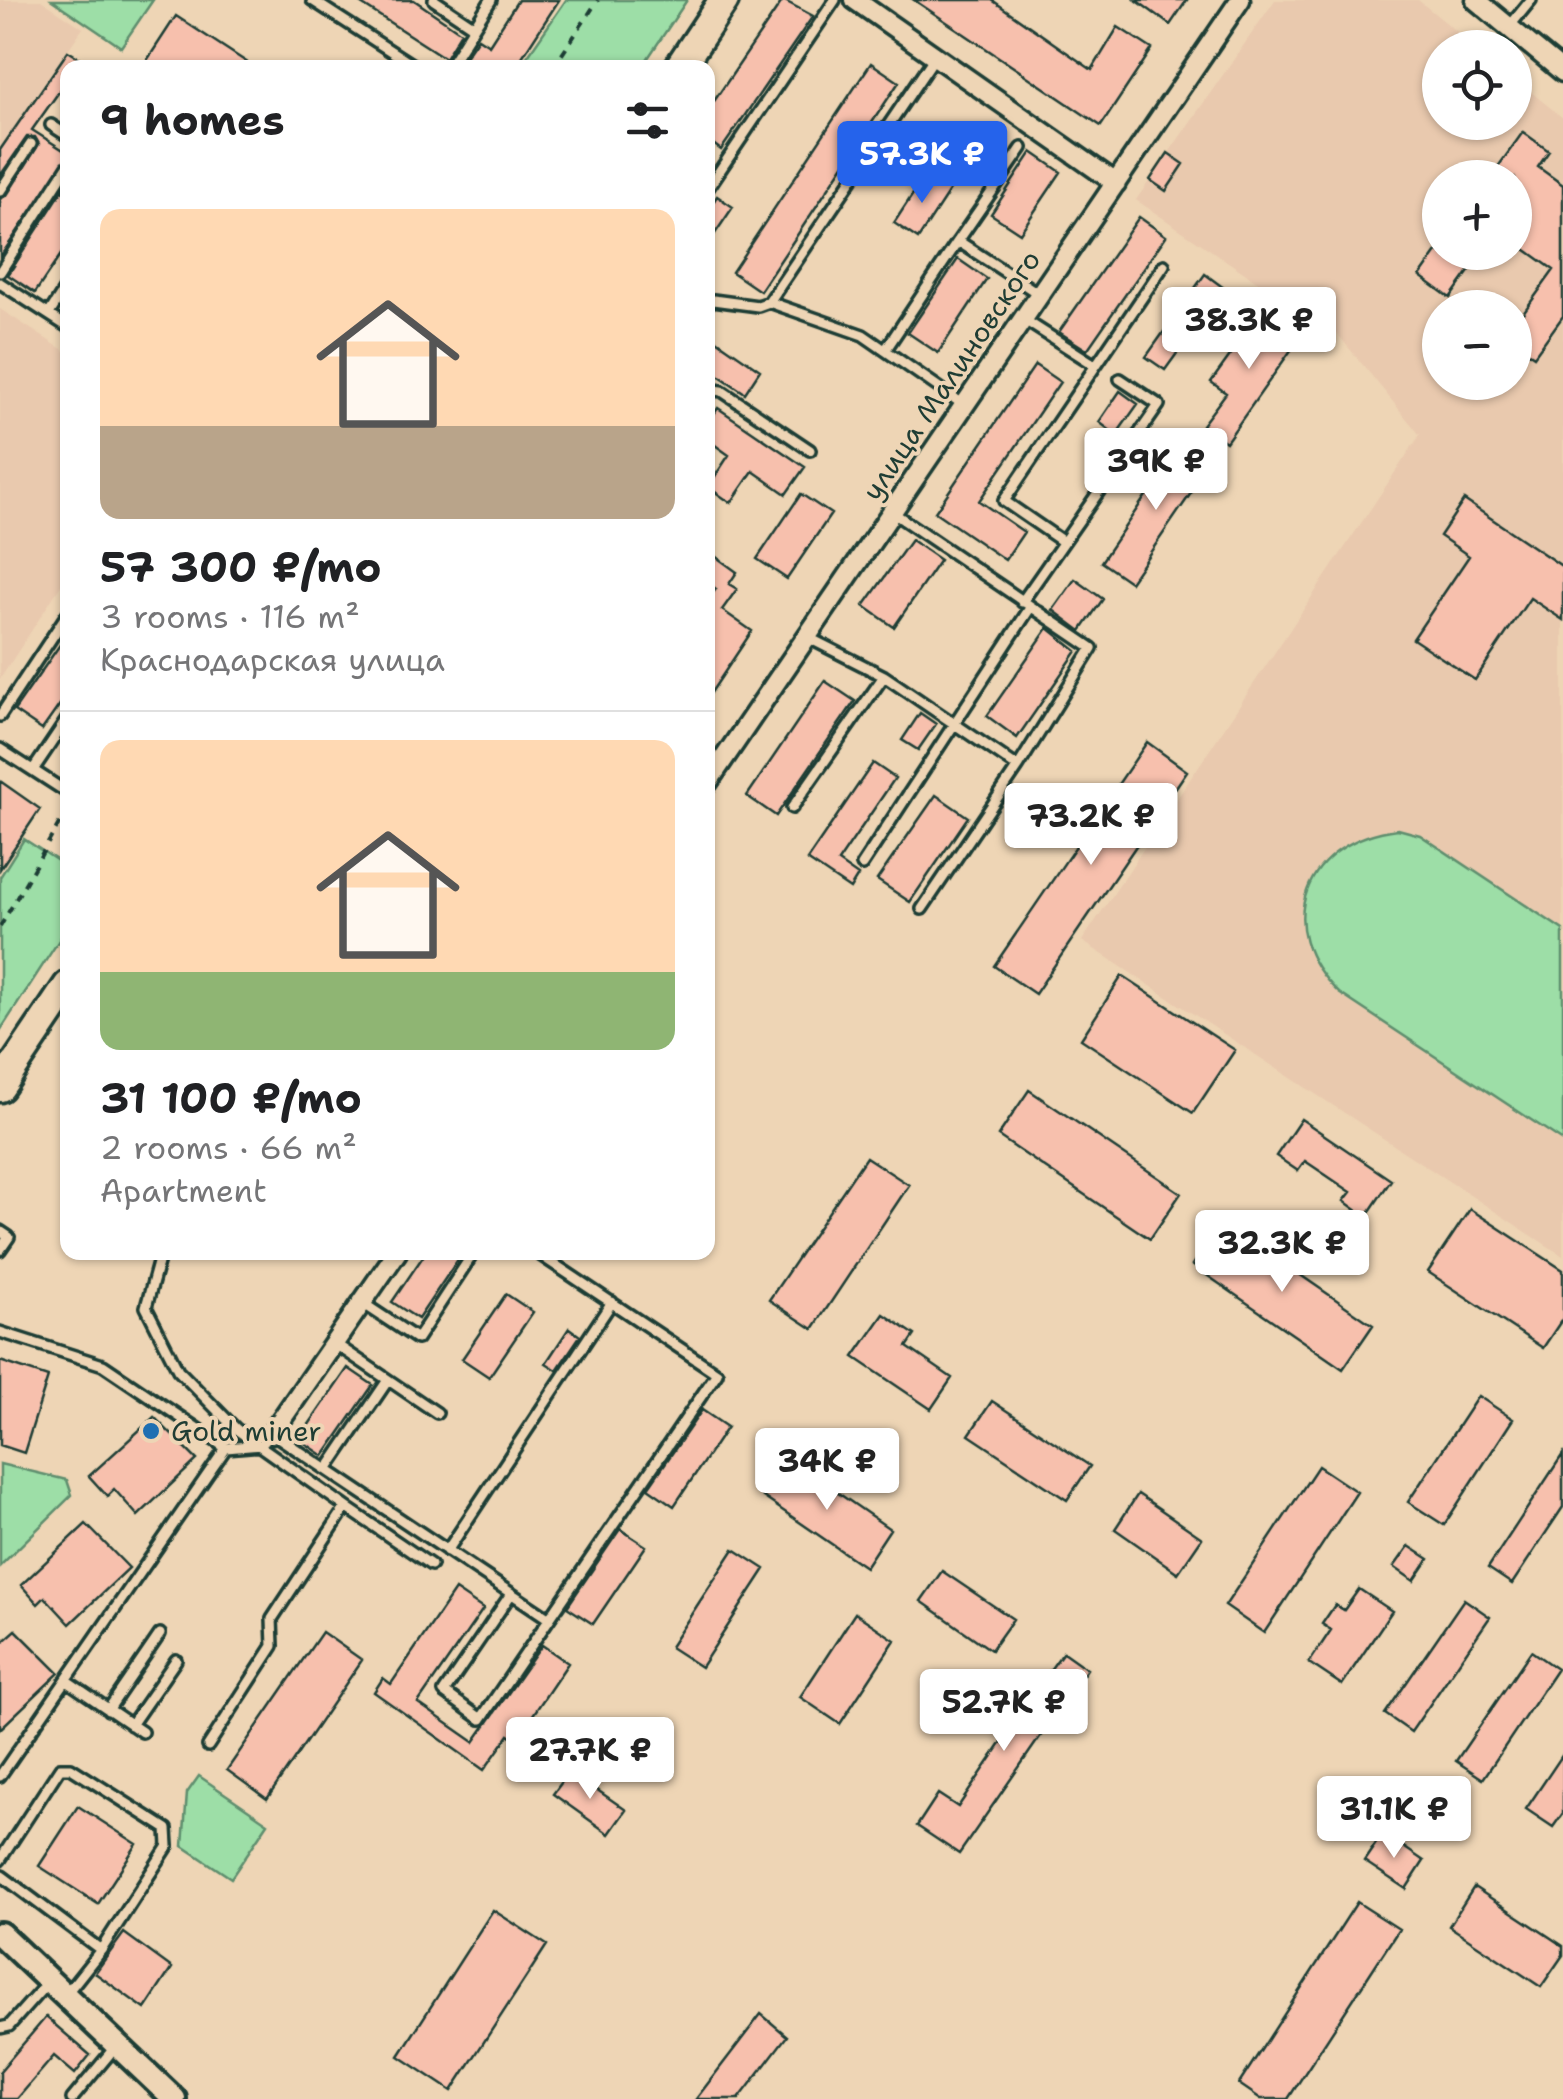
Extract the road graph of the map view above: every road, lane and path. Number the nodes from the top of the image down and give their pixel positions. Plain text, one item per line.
1 (312, 0) edge
2 (434, 0) edge
3 (491, 0) edge
4 (598, 0) edge
5 (724, 0) edge
6 (835, 0) edge
7 (855, 0) edge
8 (1240, 0) edge
9 (1476, 0) edge
10 (1531, 0) edge
11 (474, 26) junction
12 (1508, 28) junction
13 (937, 54) junction
14 (405, 60) edge
15 (453, 60) edge
16 (558, 60) edge
17 (684, 60) edge
18 (1563, 72) edge
19 (50, 125) dead end
20 (60, 131) edge
21 (32, 144) dead end
22 (1022, 148) dead end
23 (60, 178) edge
24 (715, 178) edge
25 (1116, 183) junction
26 (0, 190) edge
27 (958, 241) junction
28 (1164, 264) dead end
29 (0, 272) edge
30 (0, 282) edge
31 (1039, 294) junction
32 (60, 296) edge
33 (715, 300) edge
34 (769, 302) junction
35 (48, 314) junction
36 (1023, 319) junction
37 (60, 321) edge
38 (886, 349) junction
39 (1094, 365) junction
40 (1120, 379) dead end
41 (715, 390) edge
42 (964, 405) junction
43 (810, 450) dead end
44 (892, 512) junction
45 (1062, 542) junction
46 (1026, 605) junction
47 (60, 625) edge
48 (807, 638) junction
49 (884, 676) junction
50 (0, 716) edge
51 (953, 724) junction
52 (60, 730) edge
53 (0, 749) edge
54 (1018, 768) junction
55 (33, 770) junction
56 (715, 772) edge
57 (60, 787) edge
58 (792, 808) dead end
59 (60, 822) edge
60 (862, 865) dead end
61 (922, 908) dead end
62 (0, 926) edge
63 (60, 998) edge
64 (0, 1088) edge
65 (0, 1231) edge
66 (0, 1250) edge
67 (159, 1260) edge
68 (391, 1260) edge
69 (469, 1260) edge
70 (548, 1260) edge
71 (361, 1302) junction
72 (612, 1302) junction
73 (0, 1332) edge
74 (334, 1343) junction
75 (388, 1380) junction
76 (437, 1413) dead end
77 (266, 1439) junction
78 (226, 1448) junction
79 (326, 1470) junction
80 (346, 1507) junction
81 (447, 1551) junction
82 (431, 1566) dead end
83 (511, 1594) junction
84 (548, 1618) junction
85 (160, 1634) dead end
86 (176, 1660) dead end
87 (68, 1681) junction
88 (108, 1710) junction
89 (131, 1725) junction
90 (142, 1732) dead end
91 (208, 1746) dead end
92 (0, 1776) edge
93 (0, 1862) edge
94 (1, 1877) edge
95 (0, 1934) edge
96 (101, 1950) junction
97 (58, 1987) junction
98 (0, 2028) edge
99 (117, 2044) junction
100 (72, 2099) edge
101 (174, 2099) edge

1 - 14 lane
2 - 11 lane
3 - 11 lane
4 - 16 path
5 - 17 main road
6 - 24 lane
7 - 13 street
8 - 25 street, улица Малиновского
9 - 12 street
10 - 12 lane
11 - 15 lane
12 - 18 street
13 - 25 street
13 - 34 lane
19 - 20 lane
21 - 26 lane
22 - 27 lane
23 - 29 lane
25 - 31 street, улица Малиновского
27 - 31 lane
27 - 38 lane
28 - 39 lane
30 - 35 lane
31 - 36 street, улица Малиновского
32 - 35 lane
33 - 34 lane
34 - 38 lane
35 - 37 lane
36 - 39 lane
36 - 42 street, улица Малиновского
38 - 42 lane
39 - 45 lane
40 - 45 lane
41 - 43 lane
42 - 44 street, улица Малиновского
44 - 46 lane
44 - 48 street, улица Малиновского
45 - 46 lane
46 - 51 lane
46 - 54 lane
47 - 50 lane
48 - 49 lane
48 - 56 street, улица Малиновского
49 - 51 lane
49 - 58 lane
51 - 54 lane
51 - 60 lane
52 - 55 lane
53 - 55 lane
54 - 61 lane
55 - 57 lane
59 - 62 path
63 - 64 main road
65 - 66 lane
67 - 77 lane
68 - 71 street
69 - 71 lane
70 - 72 lane
71 - 74 street
72 - 81 lane
72 - 84 lane
73 - 78 lane
74 - 75 lane
74 - 77 street
75 - 76 lane
75 - 79 lane
77 - 78 lane
77 - 79 lane
77 - 80 lane
78 - 87 lane
79 - 81 lane
80 - 82 lane
80 - 91 lane
81 - 83 lane
83 - 84 lane
83 - 84 lane
85 - 88 lane
86 - 89 lane
87 - 88 lane
87 - 92 lane
88 - 89 lane
89 - 90 lane
93 - 94 lane
93 - 96 lane
94 - 96 lane
95 - 97 street
96 - 97 lane
97 - 98 lane
97 - 99 street
99 - 100 lane
99 - 101 street

